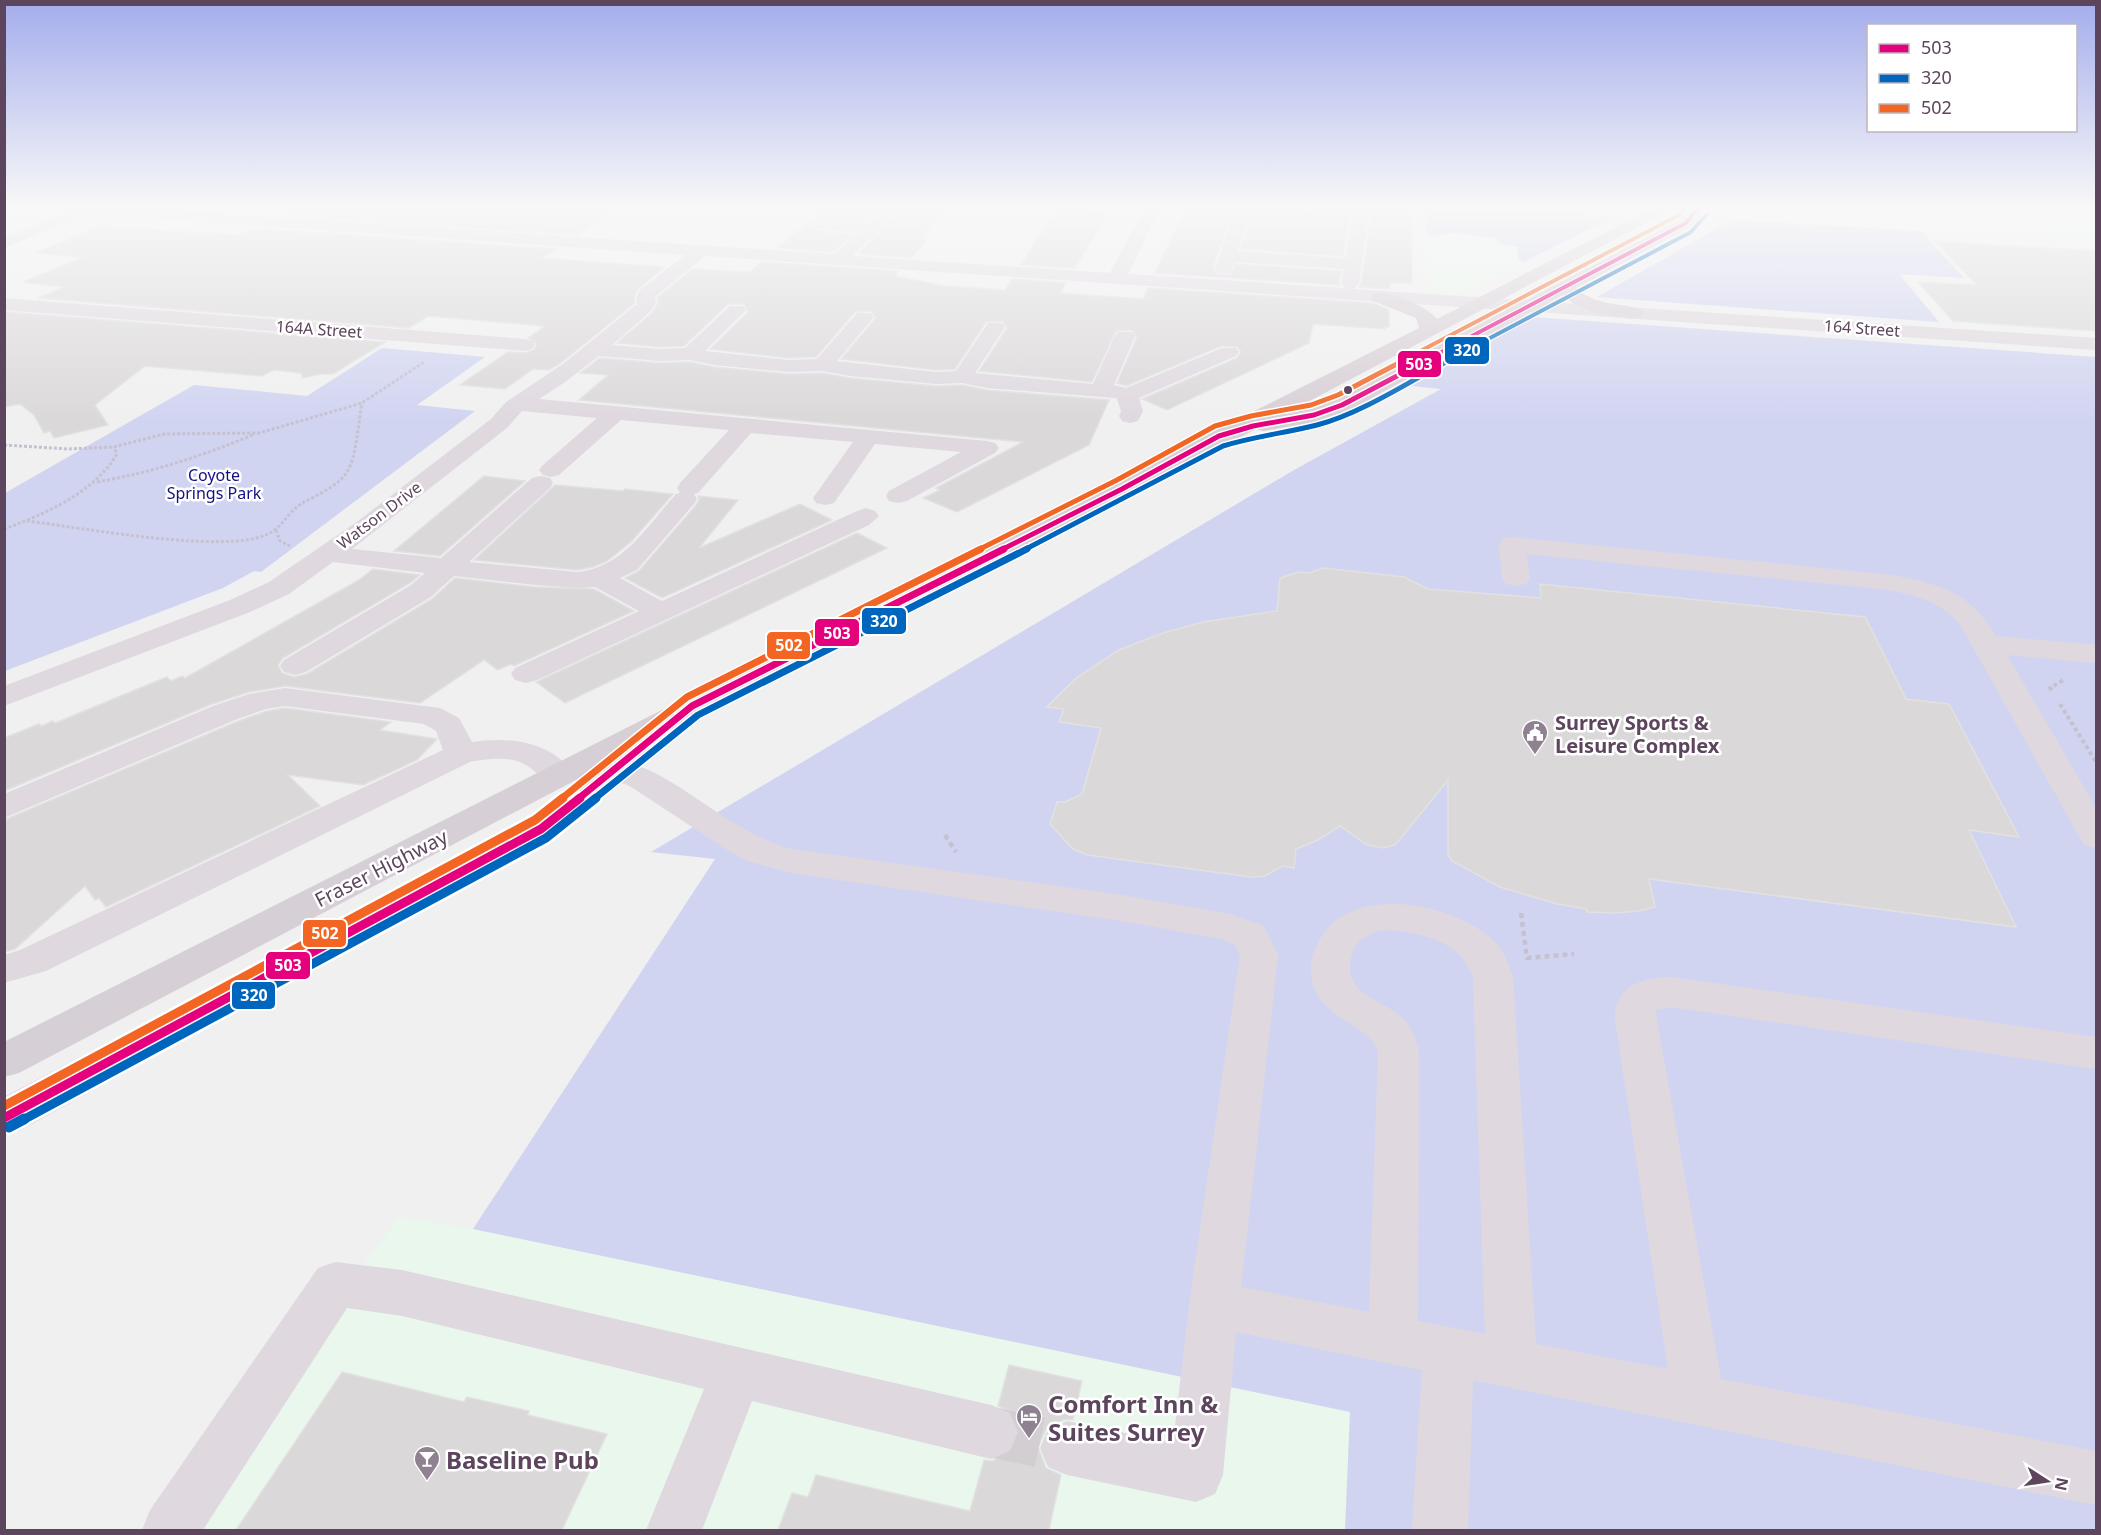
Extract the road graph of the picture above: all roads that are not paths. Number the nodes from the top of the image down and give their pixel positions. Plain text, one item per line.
1 (666, 279) edge
2 (1110, 279) edge
3 (1116, 279) joint
4 (1351, 279) edge
5 (1527, 279) edge
6 (1582, 279) edge
7 (1350, 284) dead end
8 (1566, 287) junction
9 (1380, 297) junction
10 (1479, 303) junction
11 (4, 304) edge
12 (1528, 307) junction
13 (736, 310) dead end
14 (1633, 314) junction
15 (864, 317) dead end
16 (995, 327) dead end
17 (1429, 328) junction
18 (1125, 336) dead end
19 (2097, 344) edge
20 (525, 345) dead end
21 (592, 350) junction
22 (1229, 352) dead end
23 (690, 354) junction
24 (823, 365) junction
25 (962, 377) junction
26 (1101, 390) junction
27 (1127, 395) junction
28 (520, 404) junction
29 (616, 413) junction
30 (1130, 416) dead end
31 (746, 425) junction
32 (1219, 436) junction
33 (869, 437) junction
34 (898, 496) dead end
35 (825, 498) dead end
36 (866, 516) dead end
37 (329, 554) junction
38 (448, 567) junction
39 (600, 578) junction
40 (1516, 578) dead end
41 (659, 611) junction
42 (1986, 644) junction
43 (2097, 654) edge
44 (296, 666) dead end
45 (525, 674) dead end
46 (4, 697) edge
47 (692, 706) junction
48 (460, 753) junction
49 (613, 770) junction
50 (559, 776) junction
51 (4, 807) edge
52 (2097, 837) edge
53 (4, 969) edge
54 (2097, 1053) edge
55 (4, 1061) edge
56 (4, 1118) edge
57 (1214, 1305) junction
58 (1393, 1340) junction
59 (1449, 1351) junction
60 (1512, 1363) junction
61 (737, 1372) junction
62 (1699, 1400) junction
63 (991, 1432) tunnel mouth
64 (1067, 1448) tunnel mouth
65 (2097, 1478) edge
66 (170, 1530) edge
67 (674, 1530) edge
68 (1440, 1530) edge

1 - 21 street, Watson Drive
2 - 3 street, 164 Street
3 - 9 street, 164 Street
4 - 7 street
5 - 10 main road, Fraser Highway
6 - 8 main road, Fraser Highway
8 - 12 main road, Fraser Highway
8 - 14 main road
9 - 10 street, 164 Street
9 - 17 main road
10 - 12 street, 164 Street
10 - 17 main road, Fraser Highway
11 - 20 street, 164A Street
12 - 14 street, 164 Street
12 - 32 main road, Fraser Highway
13 - 23 street
14 - 19 street, 164 Street
15 - 24 street
16 - 25 street
17 - 32 main road, Fraser Highway
18 - 26 street
21 - 23 street
21 - 28 street, Watson Drive
22 - 27 street
23 - 24 street
24 - 25 street
25 - 26 street
26 - 27 street
27 - 30 street
28 - 29 street
28 - 37 street, Watson Drive
29 - 31 street
29 - 38 street
31 - 33 street
31 - 39 street
32 - 47 main road, Fraser Highway
33 - 34 street
33 - 35 street
36 - 41 street
37 - 38 street
37 - 46 street, Watson Drive
38 - 39 street
38 - 44 street
39 - 41 street
40 - 42 street
41 - 45 street
42 - 43 street
42 - 52 street
47 - 49 main road, Fraser Highway
47 - 50 main road, Fraser Highway
48 - 50 street
48 - 51 street
48 - 53 street
49 - 56 main road, Fraser Highway
49 - 57 street
50 - 55 main road, Fraser Highway
54 - 62 street
57 - 58 street
57 - 64 street
58 - 59 street
58 - 60 street
59 - 60 street
59 - 68 street
60 - 62 street
61 - 63 street
61 - 66 street
61 - 67 street
62 - 65 street

